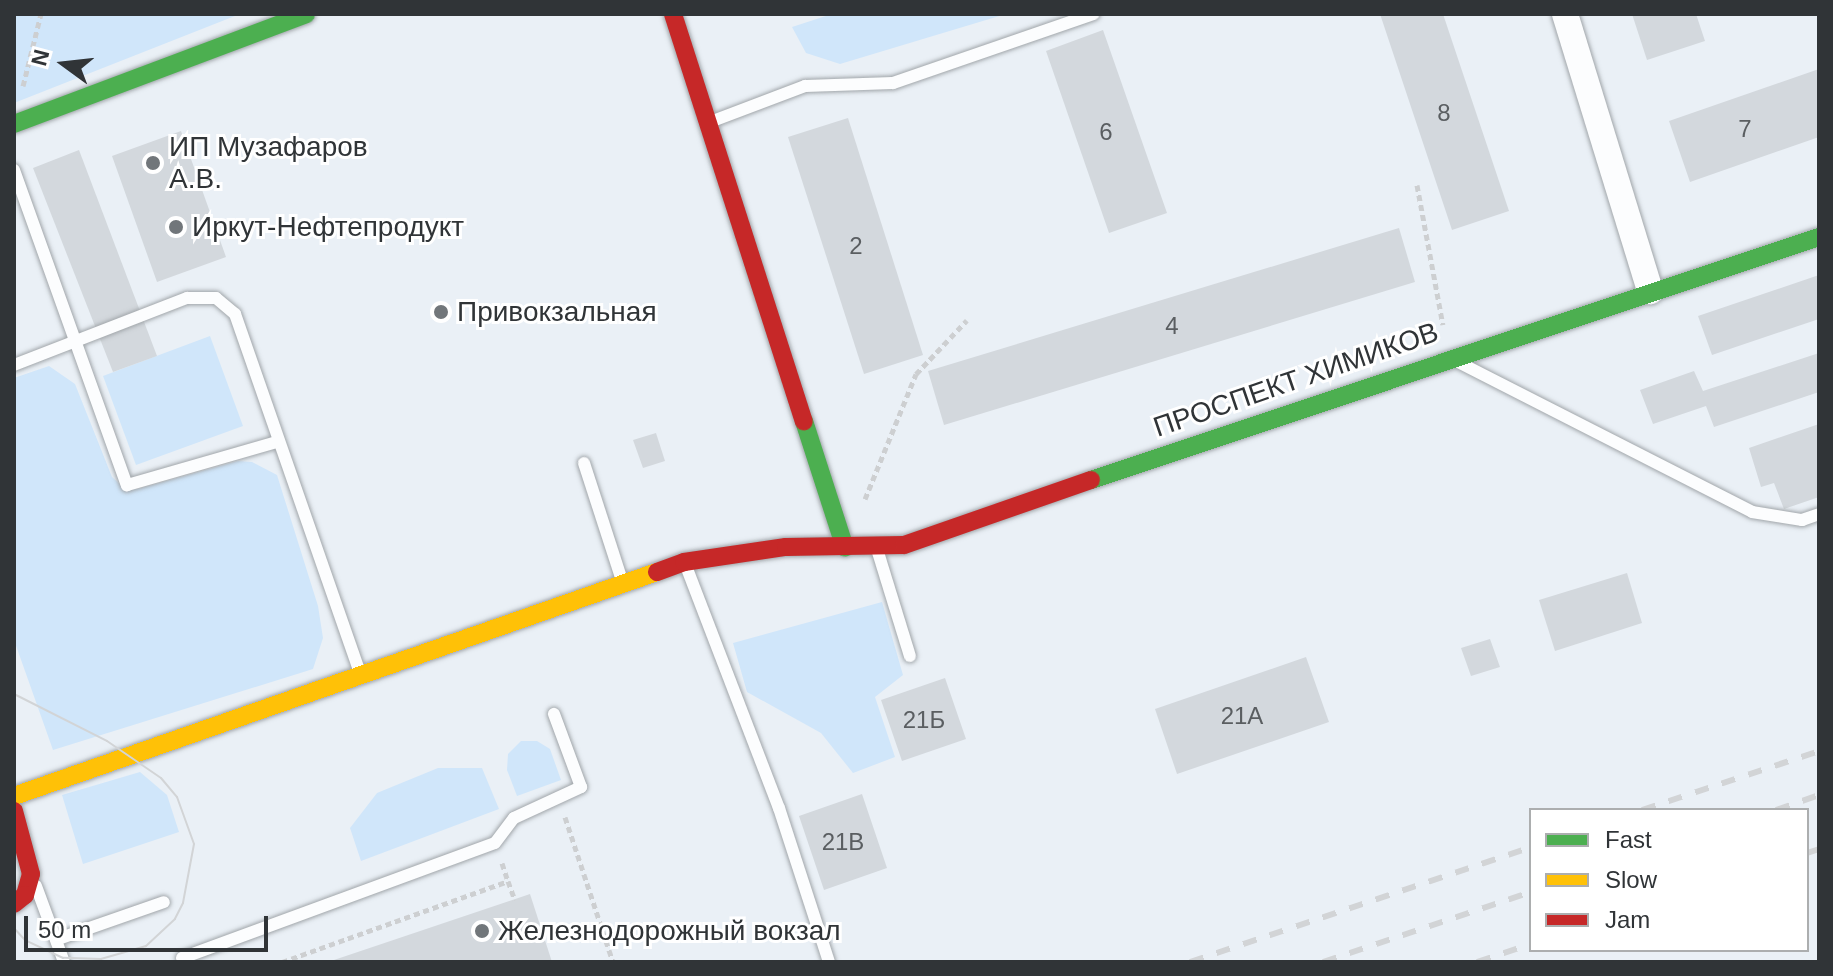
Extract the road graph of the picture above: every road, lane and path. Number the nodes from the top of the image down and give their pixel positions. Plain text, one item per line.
1 (41, 14) edge
2 (306, 14) edge
3 (673, 14) edge
4 (1093, 14) edge
5 (1565, 14) edge
6 (23, 119) edge
7 (710, 122) junction
8 (14, 170) edge
9 (1417, 185) dead end
10 (1819, 237) edge
11 (1650, 291) junction
12 (967, 320) dead end
13 (75, 342) junction
14 (1450, 357) junction
15 (14, 365) edge
16 (277, 442) junction
17 (584, 463) dead end
18 (863, 504) dead end
19 (1819, 514) edge
20 (877, 546) junction
21 (845, 548) junction
22 (684, 562) junction
23 (623, 584) junction
24 (910, 656) dead end
25 (360, 673) junction
26 (554, 714) dead end
27 (14, 796) edge
28 (558, 798) junction
29 (14, 811) edge
30 (31, 874) junction
31 (515, 900) dead end
32 (164, 902) dead end
33 (14, 904) edge
34 (58, 939) junction
35 (182, 958) dead end
36 (64, 962) edge
37 (282, 962) edge
38 (613, 962) edge
39 (829, 962) edge

1 - 6 path
2 - 6 street
3 - 7 street
4 - 7 lane
5 - 11 street
7 - 21 street
8 - 13 lane
9 - 14 path
10 - 11 street, ПРОСПЕКТ ХИМИКОВ
11 - 14 street, ПРОСПЕКТ ХИМИКОВ
12 - 18 path
13 - 15 lane
13 - 16 lane
13 - 16 lane
14 - 19 lane
14 - 20 street, ПРОСПЕКТ ХИМИКОВ
16 - 25 lane
17 - 23 lane
20 - 21 street, ПРОСПЕКТ ХИМИКОВ
20 - 24 lane
21 - 22 street, ПРОСПЕКТ ХИМИКОВ
22 - 23 street, ПРОСПЕКТ ХИМИКОВ
22 - 39 lane
23 - 25 street, ПРОСПЕКТ ХИМИКОВ
25 - 27 street, ПРОСПЕКТ ХИМИКОВ
26 - 28 lane
28 - 35 lane
28 - 38 path
29 - 30 street
30 - 33 street
30 - 34 lane
31 - 37 path
32 - 34 lane
34 - 36 lane

